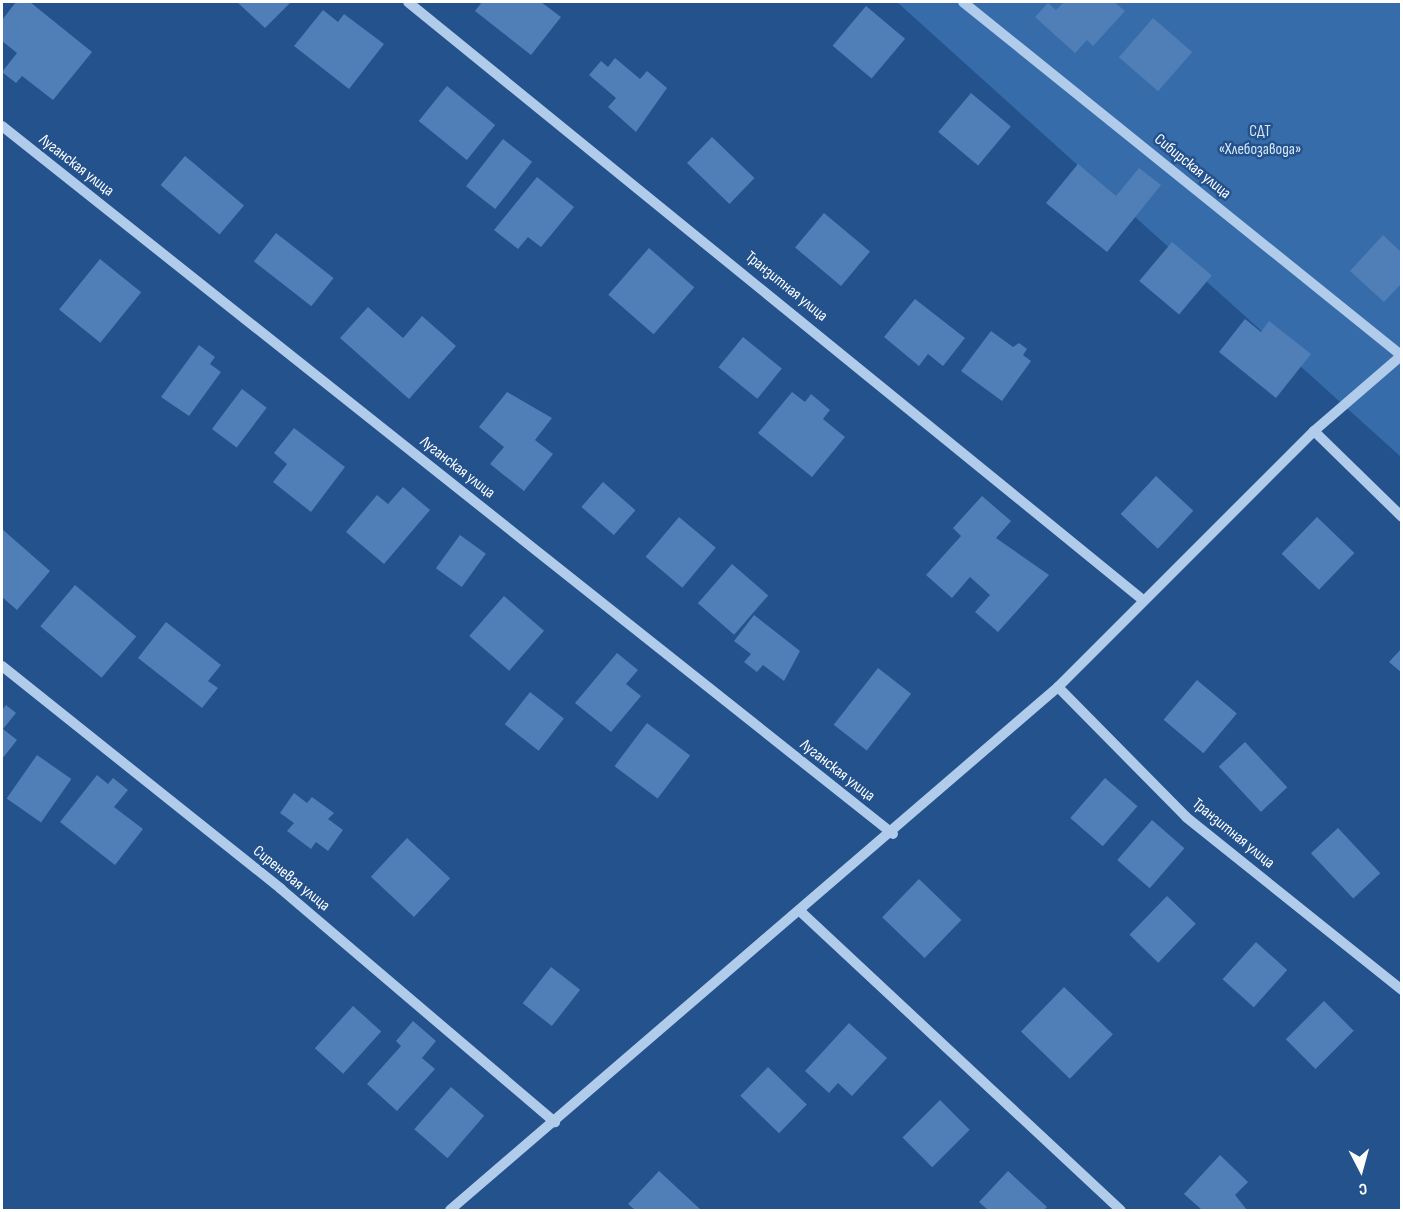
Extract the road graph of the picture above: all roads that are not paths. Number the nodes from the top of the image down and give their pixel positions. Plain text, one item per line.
1 (408, 2) edge
2 (963, 2) edge
3 (2, 126) edge
4 (1401, 355) edge
5 (1314, 431) junction
6 (1401, 517) edge
7 (1143, 600) junction
8 (2, 666) edge
9 (1058, 687) junction
10 (893, 834) junction
11 (801, 912) junction
12 (1401, 990) edge
13 (555, 1122) junction
14 (458, 1209) edge
15 (1121, 1210) edge

1 - 7 street, Транзитная улица
2 - 4 street, Сибирская улица
3 - 10 street, Луганская улица
4 - 5 street
5 - 6 street
5 - 7 street
7 - 9 street
8 - 13 street, Сиреневая улица
9 - 10 street
9 - 12 street, Транзитная улица
10 - 11 street
11 - 13 street
11 - 15 street
13 - 14 street

